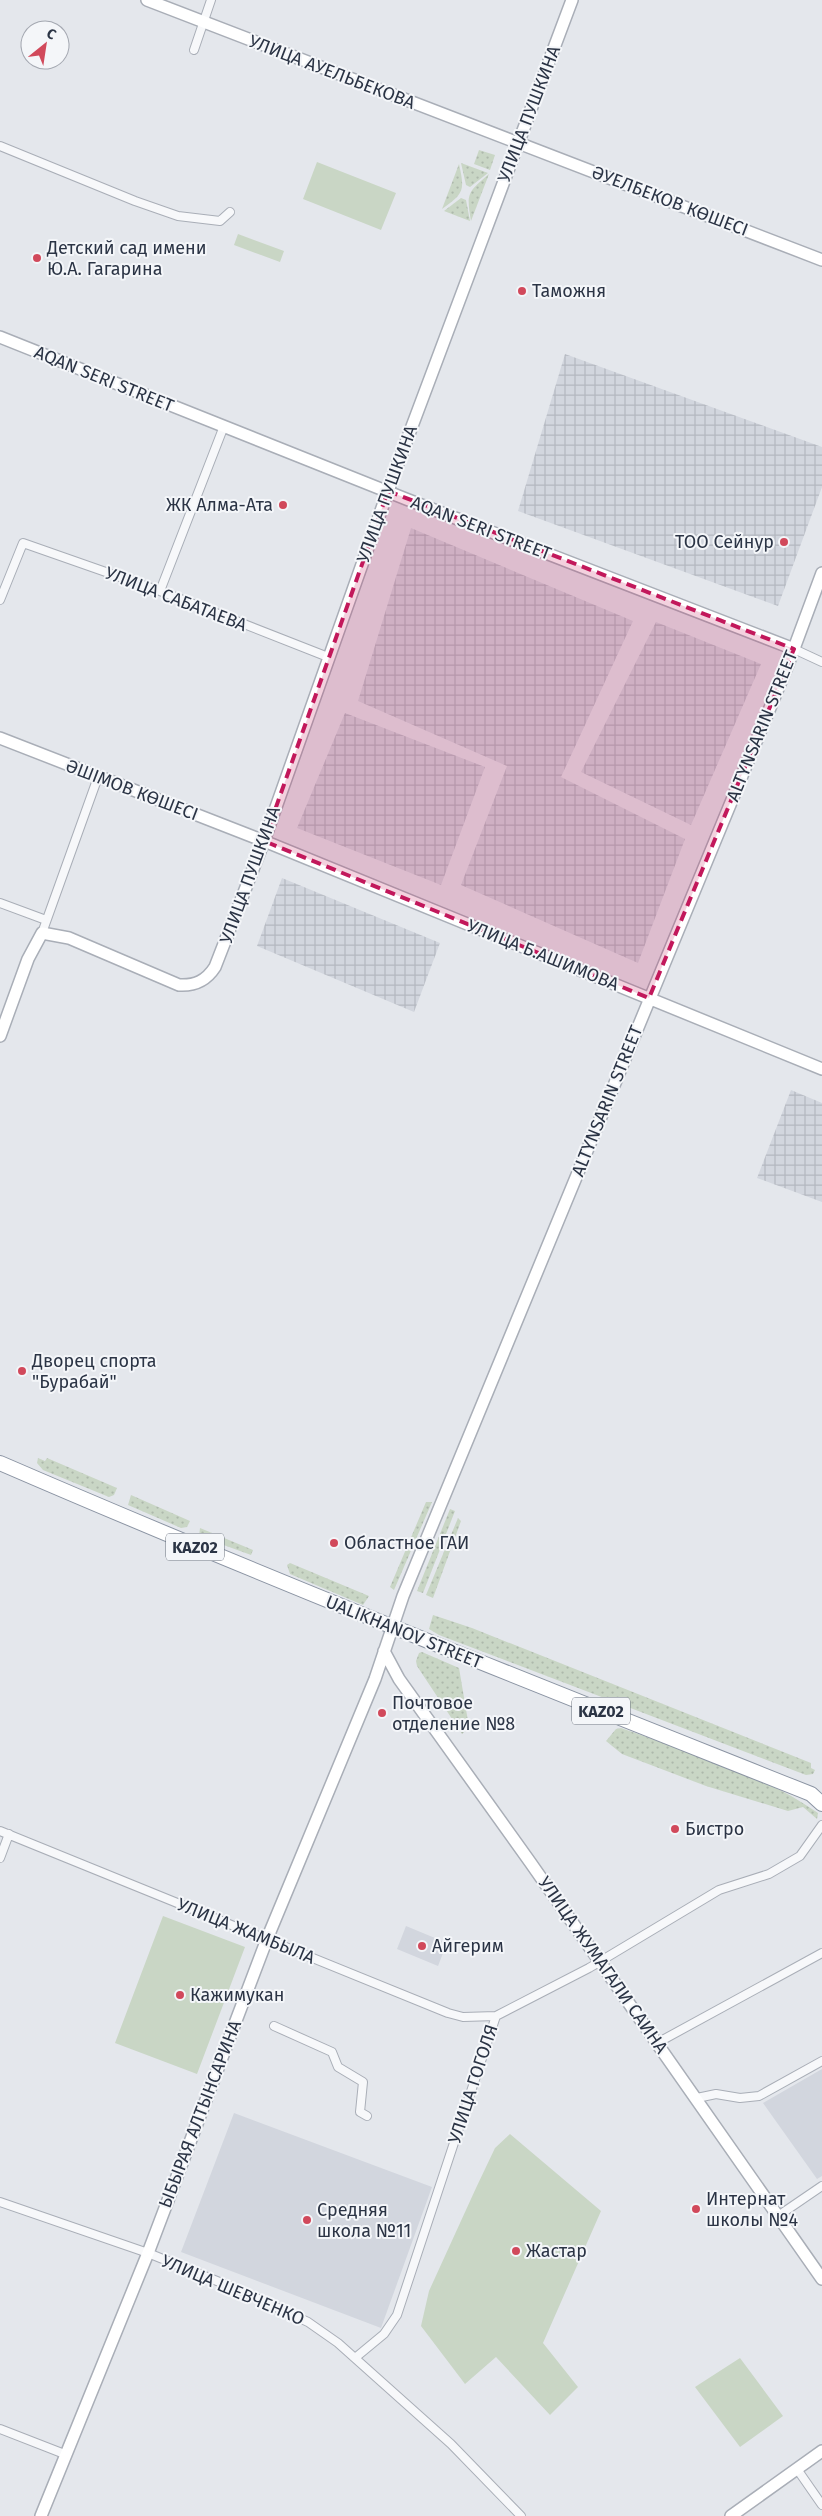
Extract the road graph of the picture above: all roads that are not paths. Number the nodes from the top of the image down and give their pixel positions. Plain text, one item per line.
1 (147, 0) edge
2 (212, 0) edge
3 (572, 0) edge
4 (203, 22) junction
5 (194, 50) dead end
6 (518, 144) junction
7 (0, 146) edge
8 (230, 212) dead end
9 (822, 260) edge
10 (0, 338) edge
11 (224, 426) junction
12 (388, 491) junction
13 (822, 573) edge
14 (160, 591) junction
15 (0, 600) edge
16 (794, 649) junction
17 (328, 657) junction
18 (822, 662) edge
19 (0, 738) edge
20 (98, 777) junction
21 (264, 841) junction
22 (0, 903) edge
23 (46, 920) junction
24 (42, 933) junction
25 (649, 998) junction
26 (0, 1036) edge
27 (822, 1068) edge
28 (0, 1463) edge
29 (391, 1628) junction
30 (384, 1650) junction
31 (817, 1796) edge
32 (822, 1804) edge
33 (822, 1825) edge
34 (0, 1831) edge
35 (9, 1834) junction
36 (0, 1858) edge
37 (267, 1939) junction
38 (822, 1953) edge
39 (600, 1960) junction
40 (496, 2016) junction
41 (274, 2026) dead end
42 (657, 2043) junction
43 (822, 2061) edge
44 (697, 2098) junction
45 (367, 2116) dead end
46 (822, 2186) edge
47 (0, 2202) edge
48 (778, 2216) junction
49 (148, 2253) junction
50 (822, 2279) edge
51 (355, 2358) junction
52 (0, 2429) edge
53 (822, 2451) edge
54 (67, 2455) junction
55 (797, 2469) junction
56 (822, 2505) edge
57 (41, 2516) edge
58 (522, 2516) edge
59 (731, 2516) edge

1 - 4 street, УЛИЦА АУЕЛЬБЕКОВА
2 - 4 street
3 - 6 street, УЛИЦА ПУШКИНА
4 - 5 street
4 - 6 street, УЛИЦА АУЕЛЬБЕКОВА
6 - 9 street, ӘУЕЛБЕКОВ КӨШЕСІ
6 - 12 street, УЛИЦА ПУШКИНА
7 - 8 street
10 - 11 street, AQAN SERI STREET
11 - 12 street, AQAN SERI STREET
11 - 14 street
12 - 16 street, AQAN SERI STREET
12 - 17 street, УЛИЦА ПУШКИНА
13 - 16 street, ALTYNSARIN STREET
14 - 15 street, УЛИЦА САБАТАЕВА
14 - 17 street, УЛИЦА САБАТАЕВА
16 - 18 street, AQAN SERI STREET
16 - 25 street, ALTYNSARIN STREET
17 - 21 street, УЛИЦА ПУШКИНА
19 - 20 street, ӘШІМОВ КӨШЕСІ
20 - 21 street, ӘШІМОВ КӨШЕСІ
20 - 23 street
21 - 24 street, УЛИЦА ПУШКИНА
21 - 25 street, УЛИЦА Б.АШИМОВА
22 - 23 street
23 - 24 street
24 - 26 street
25 - 27 street, УЛИЦА Б.АШИМОВА
25 - 29 street, ALTYNSARIN STREET
28 - 29 highway, UALIKHANOV STREET / KАZ02
29 - 30 street, ЫБЫРАЯ АЛТЫНСАРИНА
29 - 31 highway, UALIKHANOV STREET / KАZ02
30 - 37 street, ЫБЫРАЯ АЛТЫНСАРИНА
30 - 39 street, УЛИЦА ЖУМАГАЛИ САИНА
31 - 32 highway, UALIKHANOV STREET / KАZ02
33 - 39 street, УЛИЦА ГОГОЛЯ
34 - 35 street, УЛИЦА ЖАМБЫЛА
35 - 36 street
35 - 37 street, УЛИЦА ЖАМБЫЛА
37 - 40 street, УЛИЦА ЖАМБЫЛА
37 - 49 street, ЫБЫРАЯ АЛТЫНСАРИНА
38 - 42 street
39 - 40 street, УЛИЦА ГОГОЛЯ
39 - 42 street, УЛИЦА ЖУМАГАЛИ САИНА
40 - 51 street, УЛИЦА ГОГОЛЯ
41 - 45 street
42 - 44 street, УЛИЦА ЖУМАГАЛИ САИНА
43 - 44 street
44 - 48 street, УЛИЦА ЖУМАГАЛИ САИНА
46 - 48 street
47 - 49 street, УЛИЦА ШЕВЧЕНКО
48 - 50 street, УЛИЦА ЖУМАГАЛИ САИНА
49 - 51 street, УЛИЦА ШЕВЧЕНКО
49 - 54 street, ЫБЫРАЯ АЛТЫНСАРИНА
51 - 58 street, УЛИЦА ШЕВЧЕНКО
52 - 54 street
53 - 55 street
54 - 57 street, ЫБЫРАЯ АЛТЫНСАРИНА
55 - 56 street
55 - 59 street

